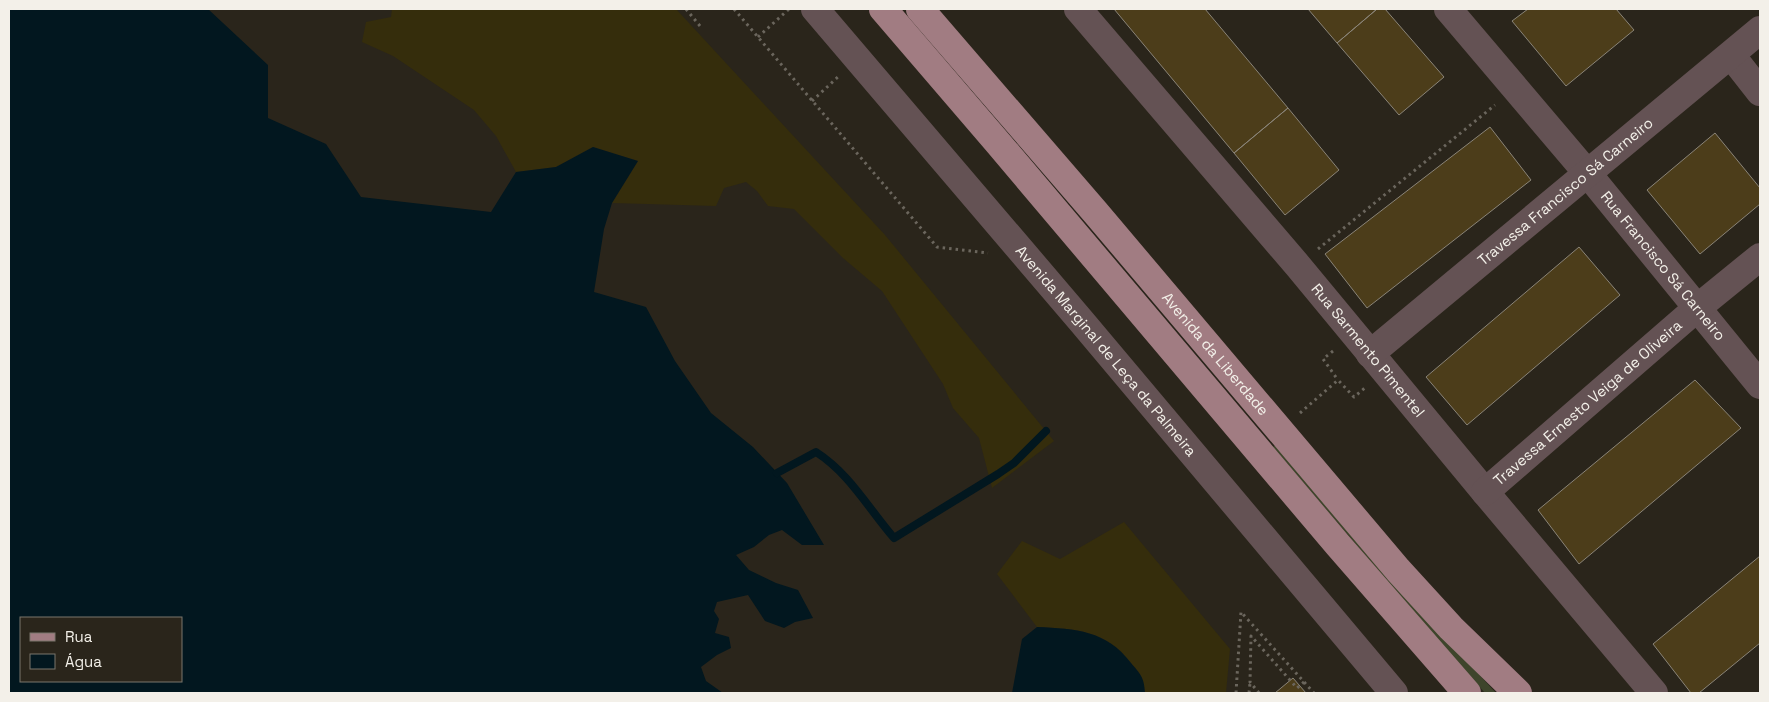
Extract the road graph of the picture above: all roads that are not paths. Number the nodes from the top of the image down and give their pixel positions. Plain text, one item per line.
1 (816, 9) edge
2 (882, 9) edge
3 (920, 9) edge
4 (1078, 9) edge
5 (1448, 9) edge
6 (1760, 30) edge
7 (1731, 55) junction
8 (1760, 92) edge
9 (1588, 174) junction
10 (1760, 257) edge
11 (1696, 309) junction
12 (1370, 354) junction
13 (1760, 385) edge
14 (1485, 492) junction
15 (1394, 693) edge
16 (1467, 693) edge
17 (1518, 693) edge
18 (1654, 693) edge

1 - 15 street, Avenida Marginal de Leça da Palmeira
2 - 16 main road, Avenida da Liberdade
3 - 17 main road, Avenida da Liberdade
4 - 12 street, Rua Sarmento Pimentel
5 - 9 street, Rua Francisco Sá Carneiro
6 - 7 street, Travessa Francisco Sá Carneiro
7 - 8 street
7 - 9 street, Travessa Francisco Sá Carneiro
9 - 11 street, Rua Francisco Sá Carneiro
9 - 12 street, Travessa Francisco Sá Carneiro
10 - 11 street, Travessa Ernesto Veiga de Oliveira
11 - 13 street, Rua Francisco Sá Carneiro
11 - 14 street, Travessa Ernesto Veiga de Oliveira
12 - 14 street, Rua Sarmento Pimentel
14 - 18 street, Rua Sarmento Pimentel

